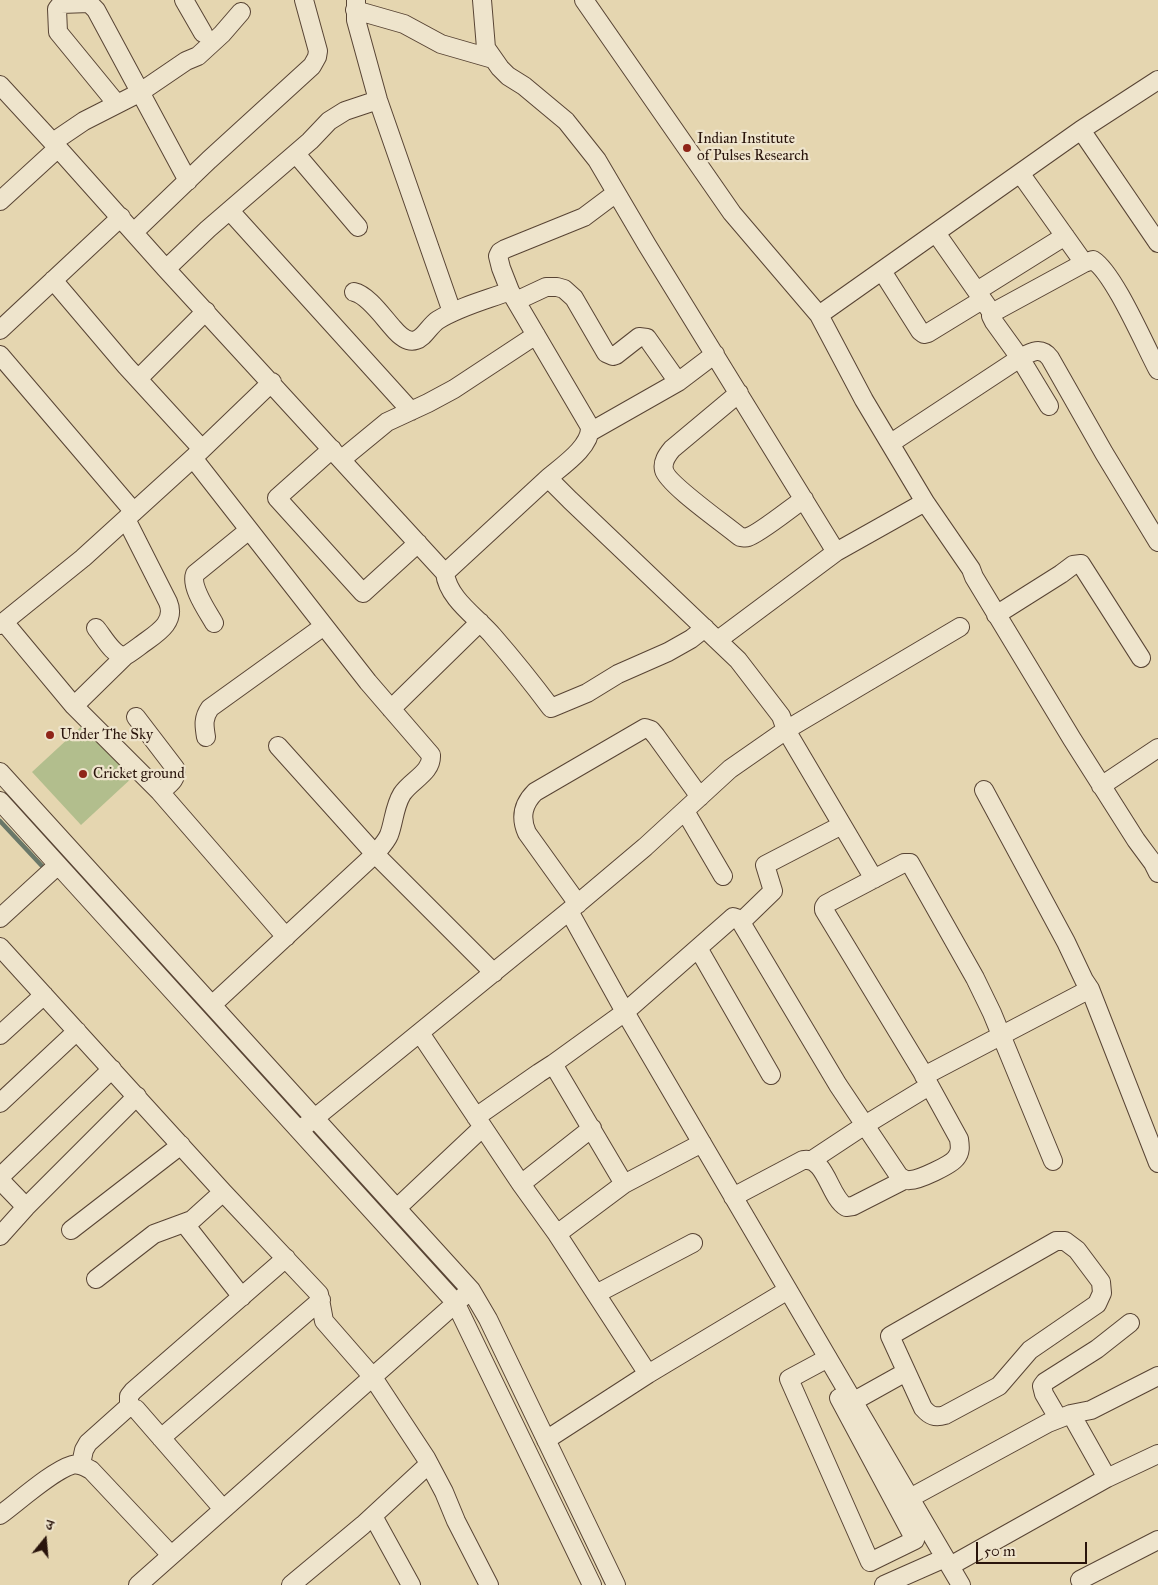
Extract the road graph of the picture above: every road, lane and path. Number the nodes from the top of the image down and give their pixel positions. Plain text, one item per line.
1 (184, 0) edge
2 (304, 0) edge
3 (482, 0) edge
4 (584, 0) edge
5 (356, 5) edge
6 (241, 12) dead end
7 (203, 33) dead end
8 (493, 59) junction
9 (1158, 80) edge
10 (0, 85) edge
11 (139, 93) junction
12 (378, 100) junction
13 (117, 104) junction
14 (1082, 130) junction
15 (55, 145) junction
16 (296, 154) junction
17 (1020, 173) junction
18 (188, 181) junction
19 (616, 192) junction
20 (0, 201) edge
21 (230, 211) junction
22 (121, 217) junction
23 (358, 227) dead end
24 (134, 232) junction
25 (936, 233) junction
26 (1065, 236) junction
27 (1158, 244) edge
28 (1084, 263) junction
29 (166, 269) junction
30 (882, 271) junction
31 (53, 280) junction
32 (354, 292) dead end
33 (513, 296) junction
34 (984, 301) junction
35 (206, 311) junction
36 (452, 312) junction
37 (819, 315) junction
38 (0, 330) edge
39 (536, 336) junction
40 (715, 354) junction
41 (0, 355) edge
42 (1020, 358) junction
43 (1158, 370) edge
44 (138, 379) junction
45 (272, 382) junction
46 (678, 382) junction
47 (739, 393) junction
48 (1049, 406) dead end
49 (411, 411) junction
50 (590, 432) junction
51 (891, 443) junction
52 (197, 453) junction
53 (337, 454) junction
54 (548, 478) junction
55 (804, 499) junction
56 (925, 502) junction
57 (130, 515) junction
58 (249, 530) junction
59 (1158, 542) edge
60 (418, 543) junction
61 (836, 552) junction
62 (445, 573) junction
63 (996, 614) junction
64 (480, 622) junction
65 (2, 623) edge
66 (214, 623) dead end
67 (324, 626) junction
68 (960, 627) dead end
69 (96, 628) dead end
70 (712, 634) junction
71 (125, 656) junction
72 (1141, 658) dead end
73 (74, 706) junction
74 (391, 709) junction
75 (136, 717) dead end
76 (786, 730) junction
77 (206, 737) dead end
78 (278, 746) dead end
79 (1158, 748) edge
80 (0, 772) edge
81 (1101, 786) junction
82 (984, 790) dead end
83 (160, 792) junction
84 (700, 797) junction
85 (0, 802) edge
86 (685, 810) junction
87 (842, 825) junction
88 (375, 854) junction
89 (58, 865) junction
90 (1156, 865) edge
91 (723, 876) dead end
92 (874, 879) junction
93 (573, 907) junction
94 (2, 913) edge
95 (741, 922) junction
96 (286, 937) junction
97 (0, 947) edge
98 (698, 948) junction
99 (494, 973) junction
100 (1090, 989) junction
101 (44, 995) junction
102 (212, 1005) junction
103 (625, 1012) junction
104 (77, 1031) junction
105 (420, 1033) junction
106 (0, 1035) edge
107 (1002, 1036) junction
108 (553, 1064) junction
109 (112, 1069) junction
110 (771, 1075) dead end
111 (927, 1081) junction
112 (137, 1096) junction
113 (0, 1103) edge
114 (315, 1119) junction
115 (480, 1122) junction
116 (865, 1125) junction
117 (592, 1128) junction
118 (298, 1130) junction
119 (702, 1143) junction
120 (181, 1145) junction
121 (812, 1160) junction
122 (1053, 1161) dead end
123 (1158, 1163) edge
124 (0, 1178) edge
125 (904, 1180) junction
126 (521, 1184) junction
127 (624, 1184) junction
128 (223, 1192) junction
129 (734, 1197) junction
130 (26, 1207) junction
131 (397, 1208) junction
132 (184, 1224) junction
133 (71, 1230) dead end
134 (558, 1234) junction
135 (0, 1236) edge
136 (693, 1243) dead end
137 (286, 1258) junction
138 (96, 1279) dead end
139 (471, 1290) junction
140 (788, 1290) junction
141 (596, 1294) junction
142 (242, 1297) junction
143 (321, 1300) junction
144 (455, 1302) junction
145 (1130, 1323) dead end
146 (824, 1360) junction
147 (906, 1372) junction
148 (648, 1374) junction
149 (372, 1376) junction
150 (1158, 1376) edge
151 (854, 1401) junction
152 (128, 1407) junction
153 (1064, 1416) junction
154 (161, 1438) junction
155 (546, 1440) junction
156 (872, 1446) junction
157 (1158, 1454) edge
158 (81, 1464) junction
159 (429, 1464) junction
160 (1107, 1478) junction
161 (910, 1498) junction
162 (223, 1509) junction
163 (0, 1515) edge
164 (373, 1516) junction
165 (1158, 1540) edge
166 (171, 1555) junction
167 (948, 1562) junction
168 (1080, 1580) dead end
169 (302, 1582) edge
170 (142, 1583) edge
171 (411, 1585) edge
172 (489, 1585) edge
173 (592, 1585) edge
174 (616, 1585) edge
175 (884, 1585) edge
176 (961, 1585) edge

1 - 7 street
2 - 18 street
3 - 8 street
4 - 37 street
5 - 8 street
5 - 12 street
6 - 11 street
8 - 19 street
9 - 14 street
10 - 15 street
11 - 13 street
11 - 13 street
11 - 18 street
12 - 16 street
12 - 36 street
13 - 15 street
14 - 17 street
14 - 27 street
15 - 20 street
15 - 22 street
16 - 21 street
16 - 23 street
17 - 25 street
17 - 26 street
18 - 24 street
19 - 33 street
19 - 40 street
21 - 29 street
21 - 49 street
22 - 24 street
22 - 31 street
24 - 29 street
25 - 30 street
25 - 34 street
26 - 28 street
26 - 34 street
28 - 34 street
28 - 43 street
29 - 35 street
30 - 34 street
30 - 37 street
31 - 38 street
31 - 44 street
32 - 36 street
33 - 36 street
33 - 39 street
33 - 46 street
34 - 42 street
35 - 44 street
35 - 45 street
37 - 51 street
39 - 49 street
39 - 50 street
40 - 46 street
40 - 47 street
41 - 57 street
42 - 48 street
42 - 51 street
42 - 59 street
44 - 52 street
45 - 52 street
45 - 53 street
46 - 50 street
47 - 55 street
47 - 55 street
49 - 53 street
50 - 54 street
51 - 56 street
52 - 57 street
52 - 58 street
53 - 60 street
53 - 60 street
54 - 62 street
54 - 70 street
55 - 61 street
56 - 61 street
56 - 63 street
57 - 65 street
57 - 71 street
58 - 66 street
58 - 67 street
60 - 62 street
61 - 70 street
62 - 64 street
63 - 72 street
63 - 81 street
64 - 70 street
64 - 74 street
65 - 73 street
67 - 74 street
67 - 77 street
68 - 76 street
69 - 71 street
70 - 76 street
71 - 73 street
73 - 83 street
74 - 88 street
75 - 83 street
76 - 84 street
76 - 87 street
78 - 88 street
79 - 81 street
80 - 102 street
81 - 90 street
82 - 100 street
83 - 96 street
84 - 86 street
84 - 93 street
85 - 89 street
86 - 91 street
86 - 93 street
87 - 92 street
87 - 95 street
88 - 96 street
88 - 99 street
89 - 94 street
89 - 118 street
92 - 107 street
92 - 111 street
93 - 99 street
93 - 103 street
95 - 98 street
95 - 116 street
96 - 102 street
97 - 101 street
98 - 103 street
98 - 110 street
99 - 105 street
100 - 107 street
100 - 123 street
101 - 104 street
101 - 106 street
102 - 114 street
103 - 108 street
103 - 119 street
104 - 109 street
104 - 113 street
105 - 114 street
105 - 115 street
107 - 111 street
107 - 122 street
108 - 115 street
108 - 117 street
109 - 112 street
109 - 124 street
111 - 116 street
111 - 125 street
112 - 120 street
112 - 130 street
114 - 118 street
114 - 131 street
115 - 126 street
115 - 131 street
116 - 121 street
116 - 125 street
117 - 126 street
117 - 127 street
118 - 144 street
119 - 127 street
119 - 129 street
120 - 128 street
120 - 133 street
121 - 125 street
121 - 129 street
124 - 130 street
126 - 134 street
127 - 134 street
128 - 132 street
128 - 137 street
129 - 140 street
130 - 135 street
131 - 139 street
132 - 138 street
132 - 142 street
134 - 141 street
136 - 141 street
137 - 142 street
137 - 143 street
139 - 144 street
139 - 155 street
140 - 146 street
140 - 148 street
141 - 148 street
142 - 152 street
143 - 149 street
143 - 154 street
144 - 149 street
144 - 173 street
145 - 153 street
146 - 151 street
146 - 156 street
146 - 156 street
147 - 147 street
147 - 151 street
148 - 155 street
149 - 159 street
149 - 162 street
150 - 153 street
151 - 156 street
152 - 154 street
152 - 158 street
153 - 160 street
153 - 161 street
154 - 162 street
155 - 174 street
156 - 161 street
157 - 160 street
158 - 163 street
158 - 166 street
159 - 164 street
159 - 172 street
160 - 167 street
161 - 167 street
162 - 166 street
164 - 169 street
164 - 171 street
165 - 168 street
166 - 170 street
167 - 175 street
167 - 176 street

